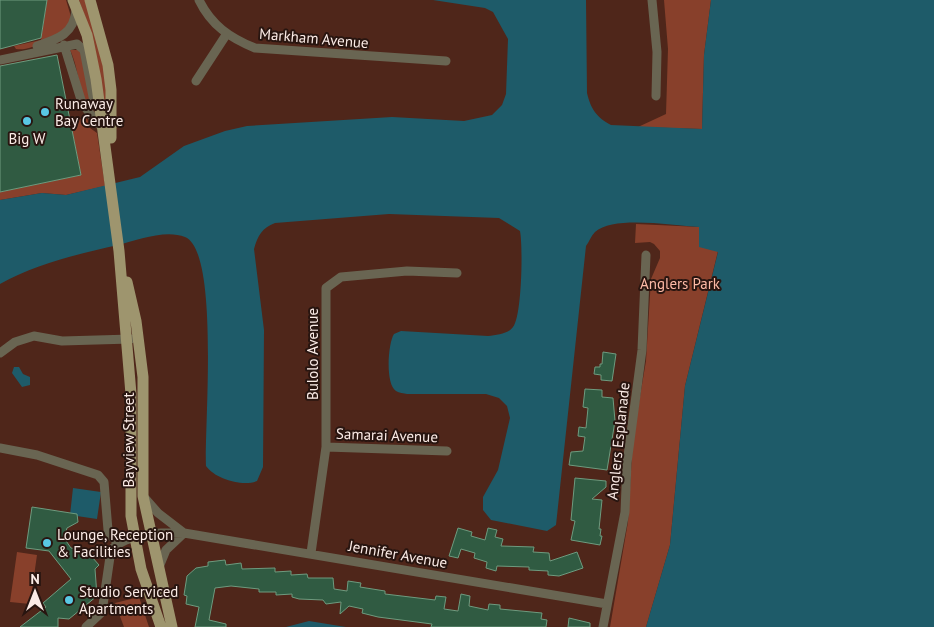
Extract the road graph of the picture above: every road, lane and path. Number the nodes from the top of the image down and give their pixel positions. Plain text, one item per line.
1 (90, 0) edge
2 (199, 0) edge
3 (652, 0) edge
4 (75, 5) edge
5 (226, 35) junction
6 (64, 46) junction
7 (0, 55) edge
8 (0, 60) edge
9 (446, 61) dead end
10 (196, 81) dead end
11 (656, 96) dead end
12 (98, 124) junction
13 (108, 160) junction
14 (110, 175) junction
15 (646, 255) dead end
16 (457, 273) dead end
17 (133, 339) junction
18 (0, 353) edge
19 (326, 447) junction
20 (0, 448) edge
21 (446, 451) dead end
22 (143, 496) junction
23 (184, 533) junction
24 (150, 534) junction
25 (135, 538) junction
26 (119, 543) junction
27 (311, 554) junction
28 (159, 567) junction
29 (166, 604) junction
30 (607, 604) junction
31 (154, 608) junction
32 (86, 627) edge
33 (161, 627) edge
34 (172, 627) edge
35 (603, 627) edge

1 - 14 main road, Bayview Street
2 - 5 street, Markham Avenue
3 - 11 street
4 - 7 street
4 - 13 main road, Bayview Street
5 - 9 street, Markham Avenue
5 - 10 street
6 - 8 street
6 - 12 street
6 - 12 street
12 - 13 street
13 - 14 main road, Bayview Street
14 - 17 main road, Bayview Street
15 - 30 street, Anglers Esplanade
16 - 19 street, Bulolo Avenue
17 - 18 street
17 - 22 main road, Bayview Street
17 - 25 main road, Bayview Street
19 - 21 street, Samarai Avenue
19 - 27 street, Bulolo Avenue
20 - 26 street
22 - 23 street, Jennifer Avenue
22 - 24 main road, Bayview Street
23 - 24 street, Jennifer Avenue
23 - 27 street, Jennifer Avenue
23 - 28 street
24 - 25 street, Jennifer Avenue
24 - 28 main road, Bayview Street
25 - 26 street, Jennifer Avenue
25 - 31 main road, Bayview Street
26 - 32 street
27 - 30 street, Jennifer Avenue
28 - 29 main road, Bayview Street
29 - 31 main road
29 - 34 main road, Bayview Street
30 - 35 street, Anglers Esplanade
31 - 33 main road, Bayview Street

